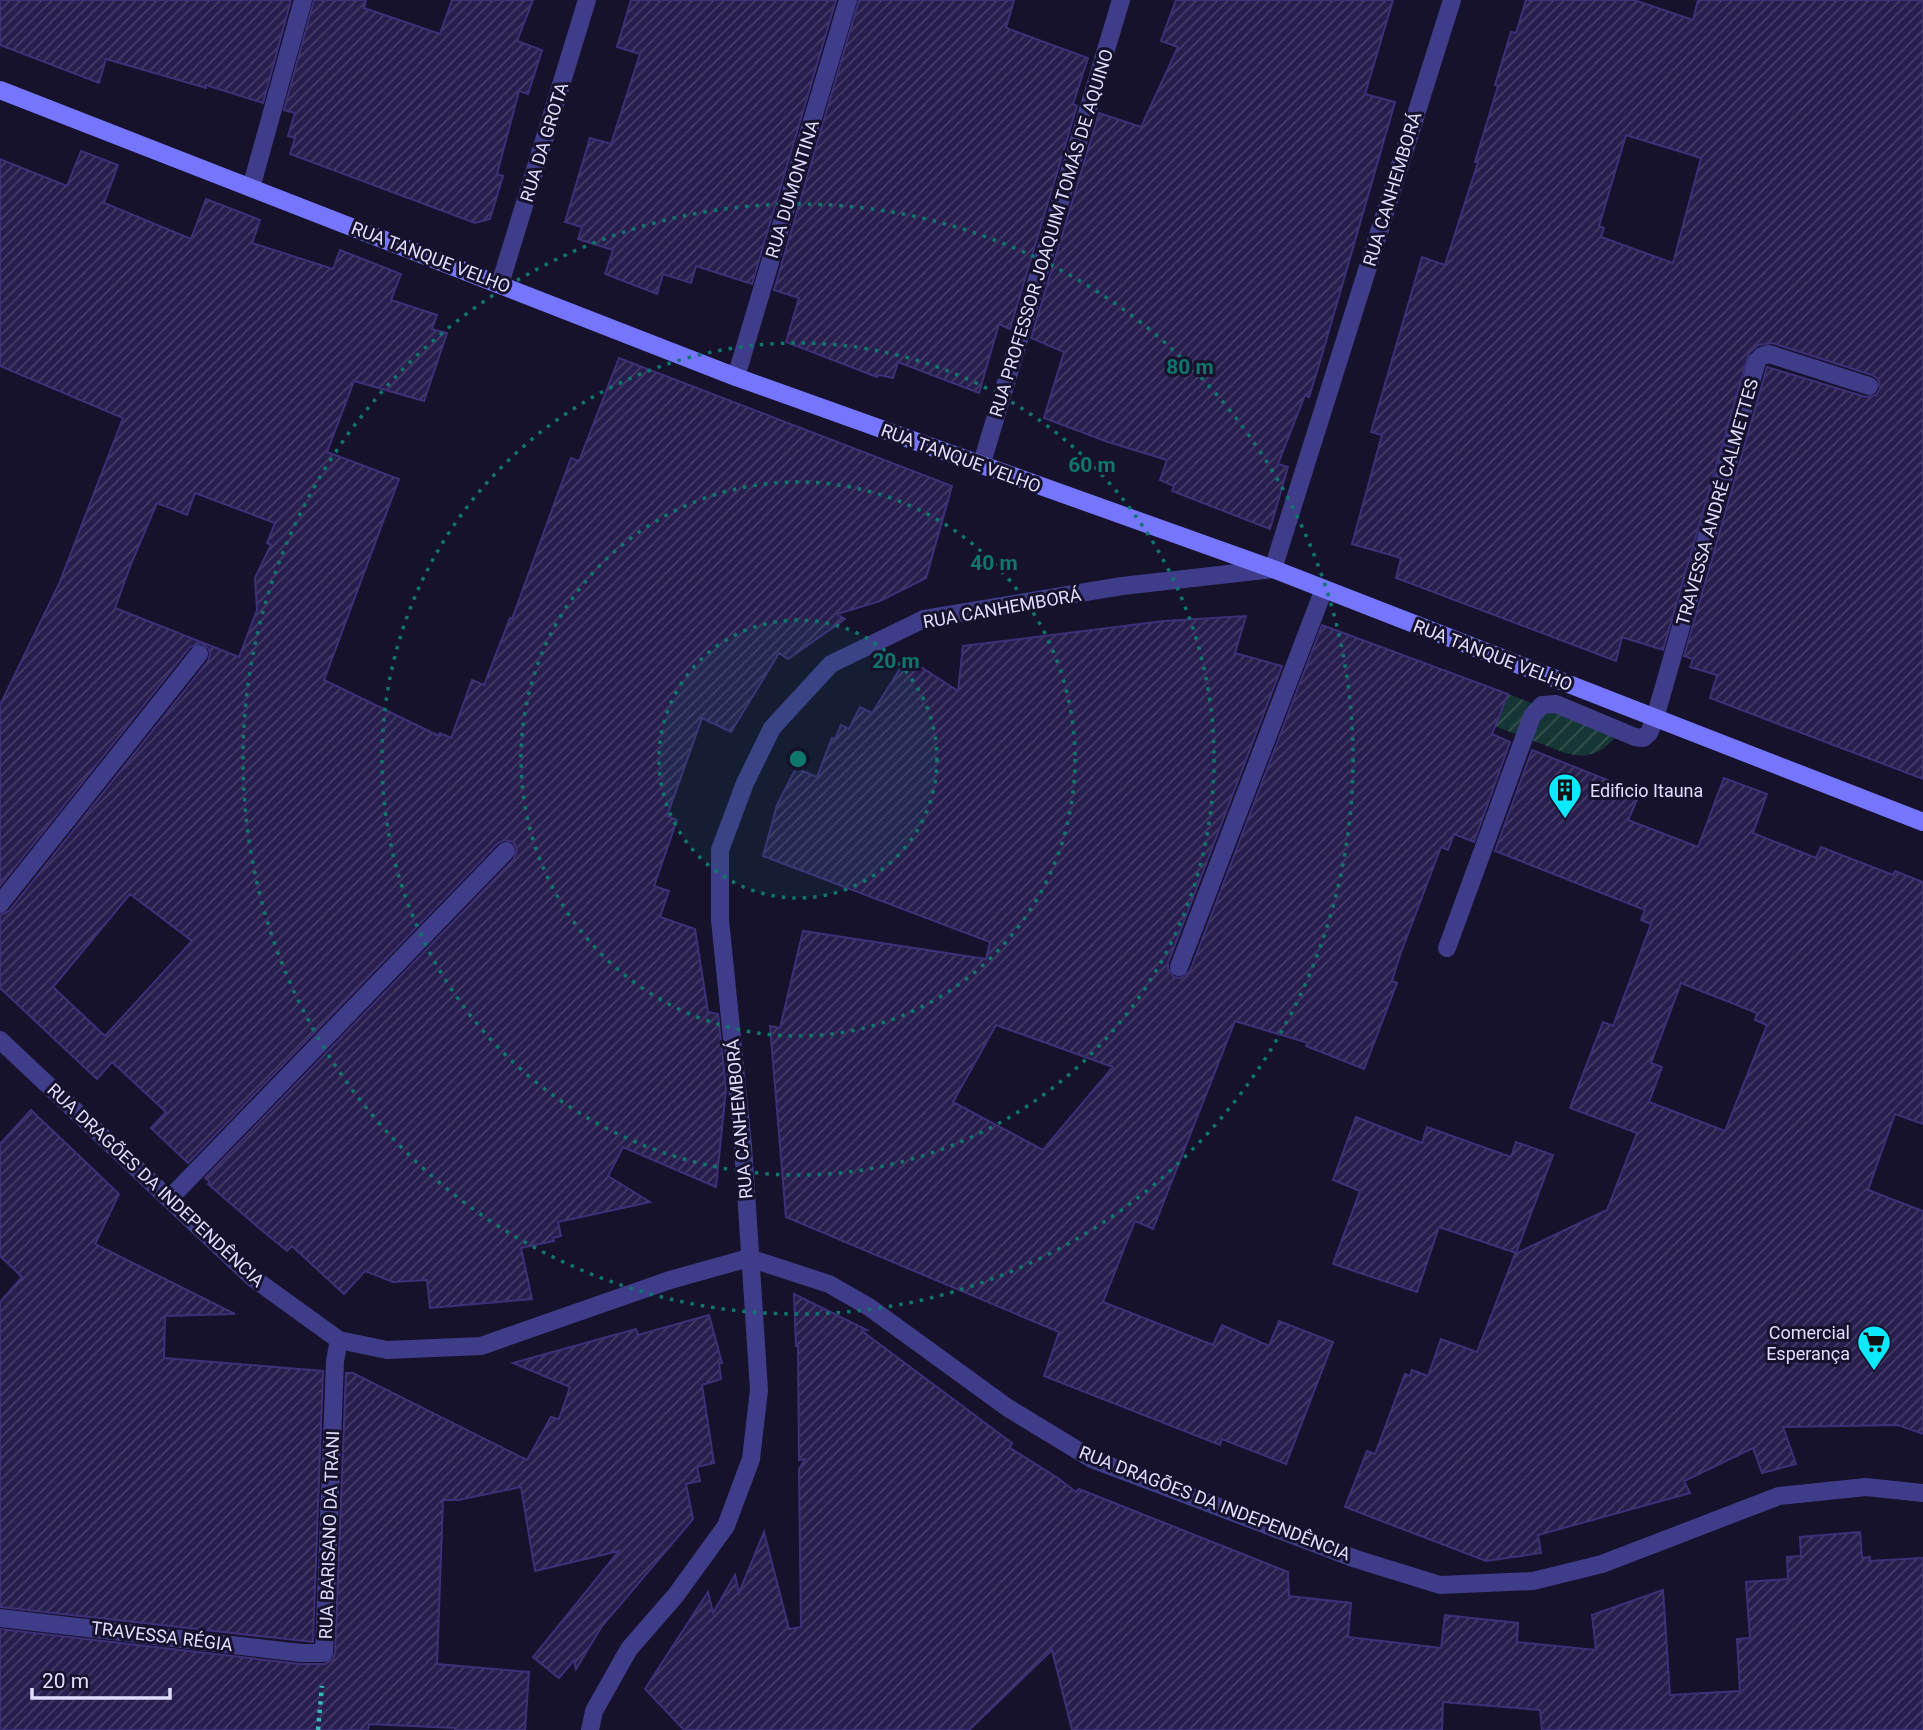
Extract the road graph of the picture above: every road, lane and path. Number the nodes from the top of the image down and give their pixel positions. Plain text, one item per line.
1 (303, 0) edge
2 (587, 0) edge
3 (848, 0) edge
4 (1121, 0) edge
5 (1452, 0) edge
6 (0, 90) edge
7 (251, 188) junction
8 (500, 284) junction
9 (736, 377) junction
10 (1869, 386) dead end
11 (981, 466) junction
12 (1273, 569) junction
13 (1324, 589) junction
14 (199, 654) dead end
15 (1655, 718) junction
16 (1923, 822) edge
17 (506, 851) dead end
18 (0, 904) edge
19 (1447, 948) dead end
20 (1179, 967) dead end
21 (0, 1040) edge
22 (170, 1198) junction
23 (749, 1258) junction
24 (339, 1340) junction
25 (1923, 1493) edge
26 (0, 1618) edge
27 (324, 1653) junction
28 (318, 1730) edge
29 (590, 1730) edge

1 - 7 street
2 - 8 street, RUA DA GROTA
3 - 9 street, RUA DUMONTINA
4 - 11 street, RUA PROFESSOR JOAQUIM TOMÁS DE AQUINO
5 - 12 street, RUA CANHEMBORÁ
6 - 7 street, RUA TANQUE VELHO
7 - 8 street, RUA TANQUE VELHO
8 - 9 street, RUA TANQUE VELHO
9 - 11 street, RUA TANQUE VELHO
10 - 15 street, TRAVESSA ANDRÉ CALMETTES
11 - 12 street, RUA TANQUE VELHO
12 - 13 street, RUA TANQUE VELHO
12 - 23 street, RUA CANHEMBORÁ
13 - 15 street, RUA TANQUE VELHO
13 - 20 street
14 - 18 street
15 - 16 street, RUA TANQUE VELHO
15 - 19 street
17 - 22 street
21 - 22 street, RUA DRAGÕES DA INDEPENDÊNCIA
22 - 24 street, RUA DRAGÕES DA INDEPENDÊNCIA
23 - 24 street, RUA DRAGÕES DA INDEPENDÊNCIA
23 - 25 street, RUA DRAGÕES DA INDEPENDÊNCIA
23 - 29 street, RUA CANHEMBORÁ
24 - 27 street, RUA BARISANO DA TRANI
26 - 27 street, TRAVESSA RÉGIA
27 - 28 path, RUA BARISANO DA TRANI

